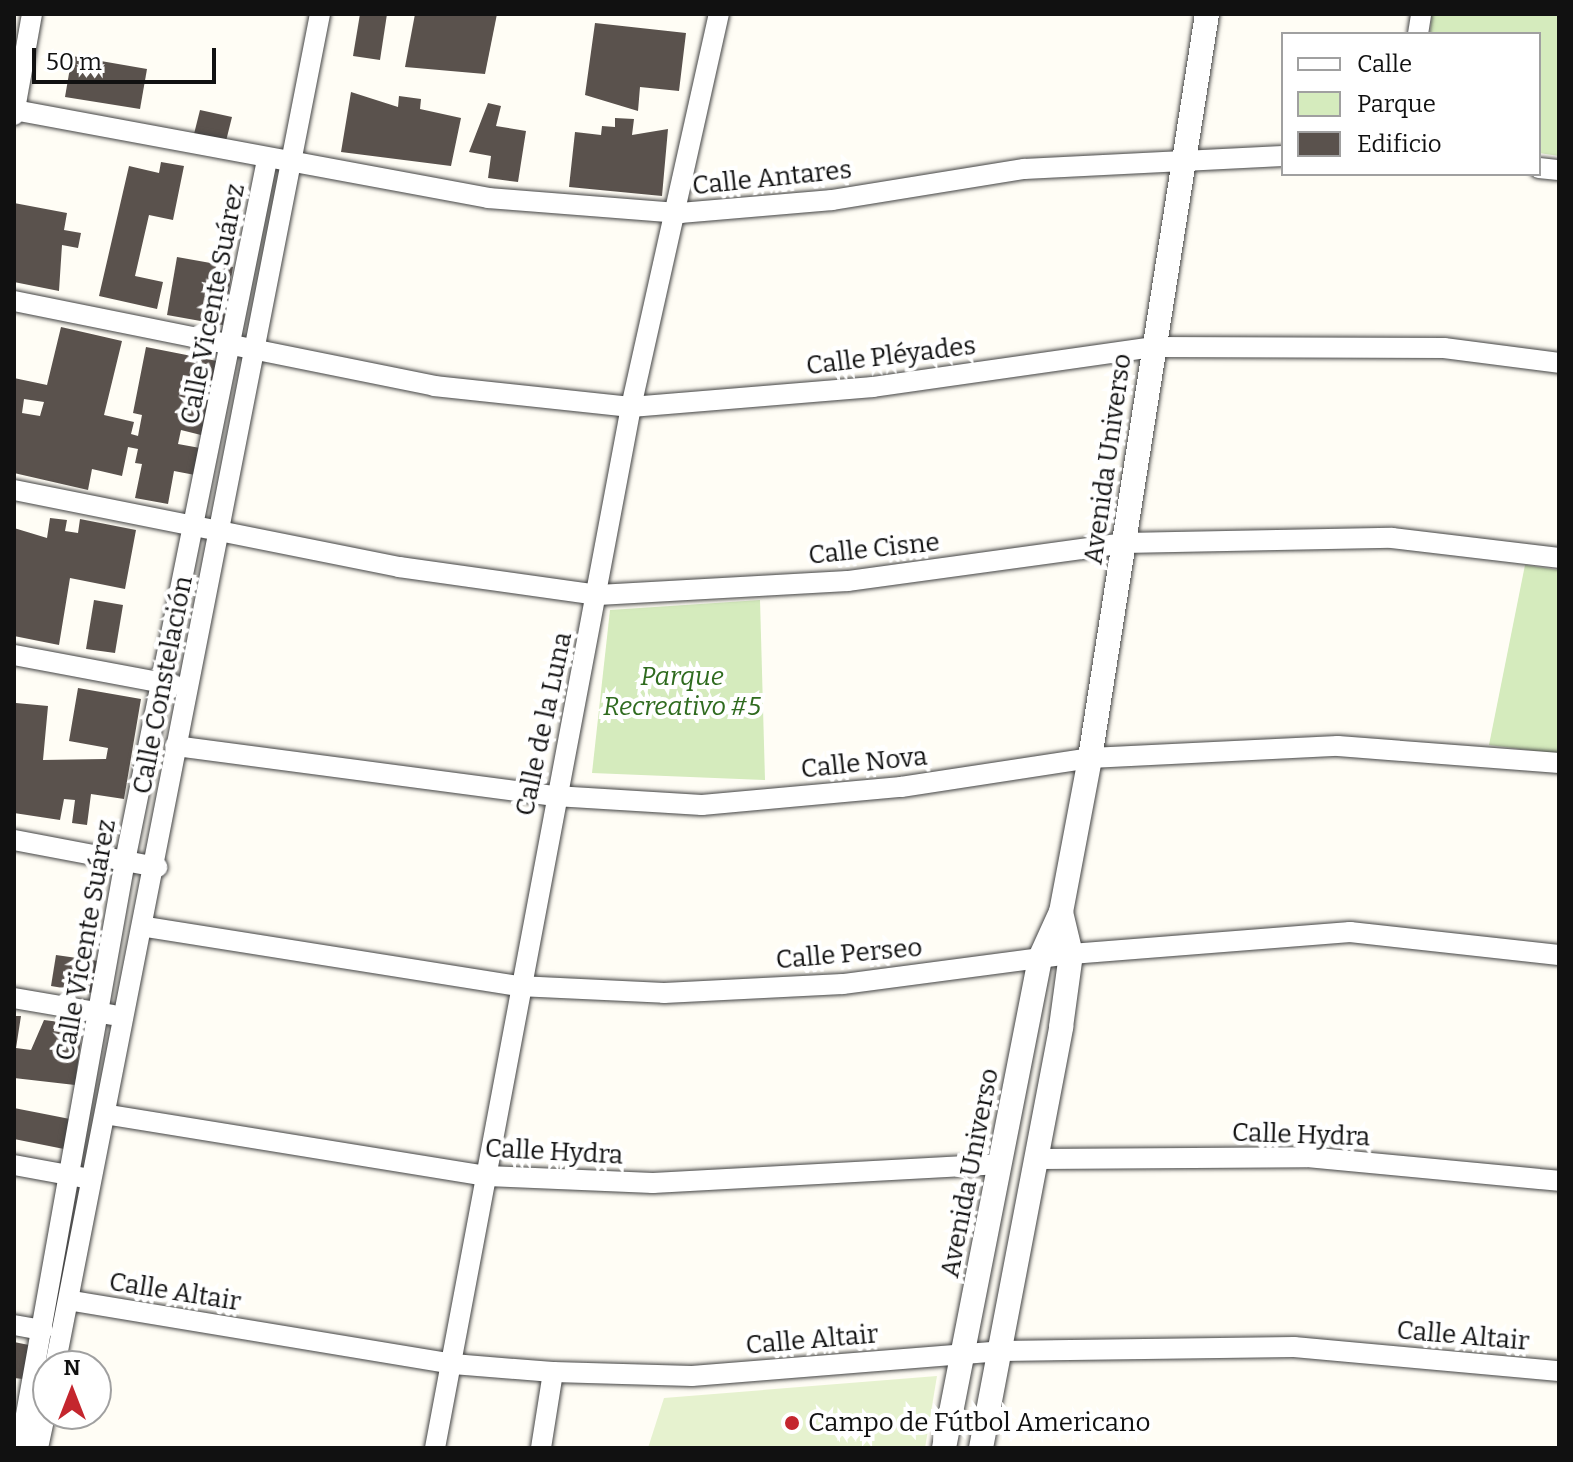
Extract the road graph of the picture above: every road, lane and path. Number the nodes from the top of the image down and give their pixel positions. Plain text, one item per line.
1 (32, 14) edge
2 (320, 14) edge
3 (719, 14) edge
4 (1207, 14) edge
5 (14, 112) edge
6 (1281, 156) edge
7 (1181, 157) junction
8 (277, 162) junction
9 (680, 213) junction
10 (14, 301) edge
11 (1153, 347) junction
12 (242, 349) junction
13 (1559, 363) edge
14 (631, 407) junction
15 (14, 490) edge
16 (197, 529) junction
17 (220, 535) junction
18 (1124, 543) junction
19 (1559, 558) edge
20 (598, 595) junction
21 (14, 655) edge
22 (162, 683) junction
23 (186, 687) junction
24 (175, 746) junction
25 (1090, 758) junction
26 (1559, 763) edge
27 (555, 796) junction
28 (14, 840) edge
29 (125, 861) junction
30 (157, 867) junction
31 (1061, 912) junction
32 (146, 927) junction
33 (1071, 954) junction
34 (1559, 955) edge
35 (1040, 958) junction
36 (518, 986) junction
37 (14, 998) edge
38 (101, 1013) junction
39 (128, 1018) junction
40 (110, 1115) junction
41 (1040, 1159) junction
42 (999, 1164) junction
43 (14, 1165) edge
44 (72, 1176) junction
45 (487, 1176) junction
46 (95, 1180) junction
47 (1559, 1181) edge
48 (71, 1254) junction
49 (73, 1301) junction
50 (14, 1325) edge
51 (43, 1330) junction
52 (48, 1350) edge
53 (54, 1350) edge
54 (1001, 1351) junction
55 (963, 1353) junction
56 (453, 1364) junction
57 (1559, 1371) edge
58 (553, 1372) junction
59 (32, 1413) edge
60 (20, 1448) edge
61 (435, 1448) edge
62 (541, 1448) edge
63 (944, 1448) edge
64 (981, 1448) edge

1 - 5 street
2 - 8 street, Calle Constelación
3 - 9 street, Calle de la Luna
4 - 7 street, Avenida Universo
5 - 8 street, Calle Antares
6 - 7 street, Calle Antares
7 - 9 street, Calle Antares
7 - 11 street, Avenida Universo
8 - 9 street, Calle Antares
8 - 12 street, Calle Constelación
9 - 14 street, Calle de la Luna
10 - 12 street, Calle Pléyades
11 - 13 street, Calle Pléyades
11 - 14 street, Calle Pléyades
11 - 18 street, Avenida Universo
12 - 14 street, Calle Pléyades
12 - 16 street, Calle Vicente Suárez
12 - 17 street, Calle Constelación
14 - 20 street, Calle de la Luna
15 - 16 street, Calle Cisne
16 - 17 street, Calle Cisne
16 - 22 street, Calle Vicente Suárez
17 - 20 street, Calle Cisne
17 - 23 street, Calle Constelación
18 - 19 street, Calle Cisne
18 - 20 street, Calle Cisne
18 - 25 street, Avenida Universo
20 - 27 street, Calle de la Luna
21 - 22 street
22 - 23 street
22 - 29 street, Calle Vicente Suárez
23 - 24 street, Calle Constelación
24 - 27 street, Calle Nova
24 - 30 street, Calle Constelación
25 - 26 street, Calle Nova
25 - 27 street, Calle Nova
25 - 31 street, Avenida Universo
27 - 36 street, Calle de la Luna
28 - 29 street
29 - 30 street
29 - 38 street, Calle Vicente Suárez
30 - 32 street, Calle Constelación
31 - 33 street, Avenida Universo
31 - 35 street, Avenida Universo
32 - 36 street, Calle Perseo
32 - 39 street, Calle Constelación
33 - 34 street, Calle Perseo
33 - 35 street, Calle Perseo
33 - 41 street, Avenida Universo
35 - 36 street, Calle Perseo
35 - 42 street, Avenida Universo
36 - 45 street, Calle de la Luna
37 - 38 street
38 - 39 street
38 - 44 street, Calle Vicente Suárez
39 - 40 street, Calle Constelación
40 - 45 street, Calle Hydra
40 - 46 street, Calle Constelación
41 - 47 street, Calle Hydra
41 - 54 street, Avenida Universo
42 - 45 street, Calle Hydra
42 - 55 street, Avenida Universo
43 - 44 street
44 - 46 street
44 - 48 street, Calle Vicente Suárez
45 - 56 street, Calle de la Luna
46 - 48 street, Calle Constelación
48 - 49 street, Calle Constelación
48 - 51 street, Calle Vicente Suárez
49 - 53 street, Calle Constelación
49 - 56 street, Calle Altair
50 - 51 street
51 - 52 street, Calle Vicente Suárez
54 - 55 street, Calle Altair
54 - 57 street, Calle Altair
54 - 64 street, Avenida Universo
55 - 58 street, Calle Altair
55 - 63 street, Avenida Universo
56 - 58 street, Calle Altair
56 - 61 street, Calle de la Luna
58 - 62 street
59 - 60 street, Calle Vicente Suárez

